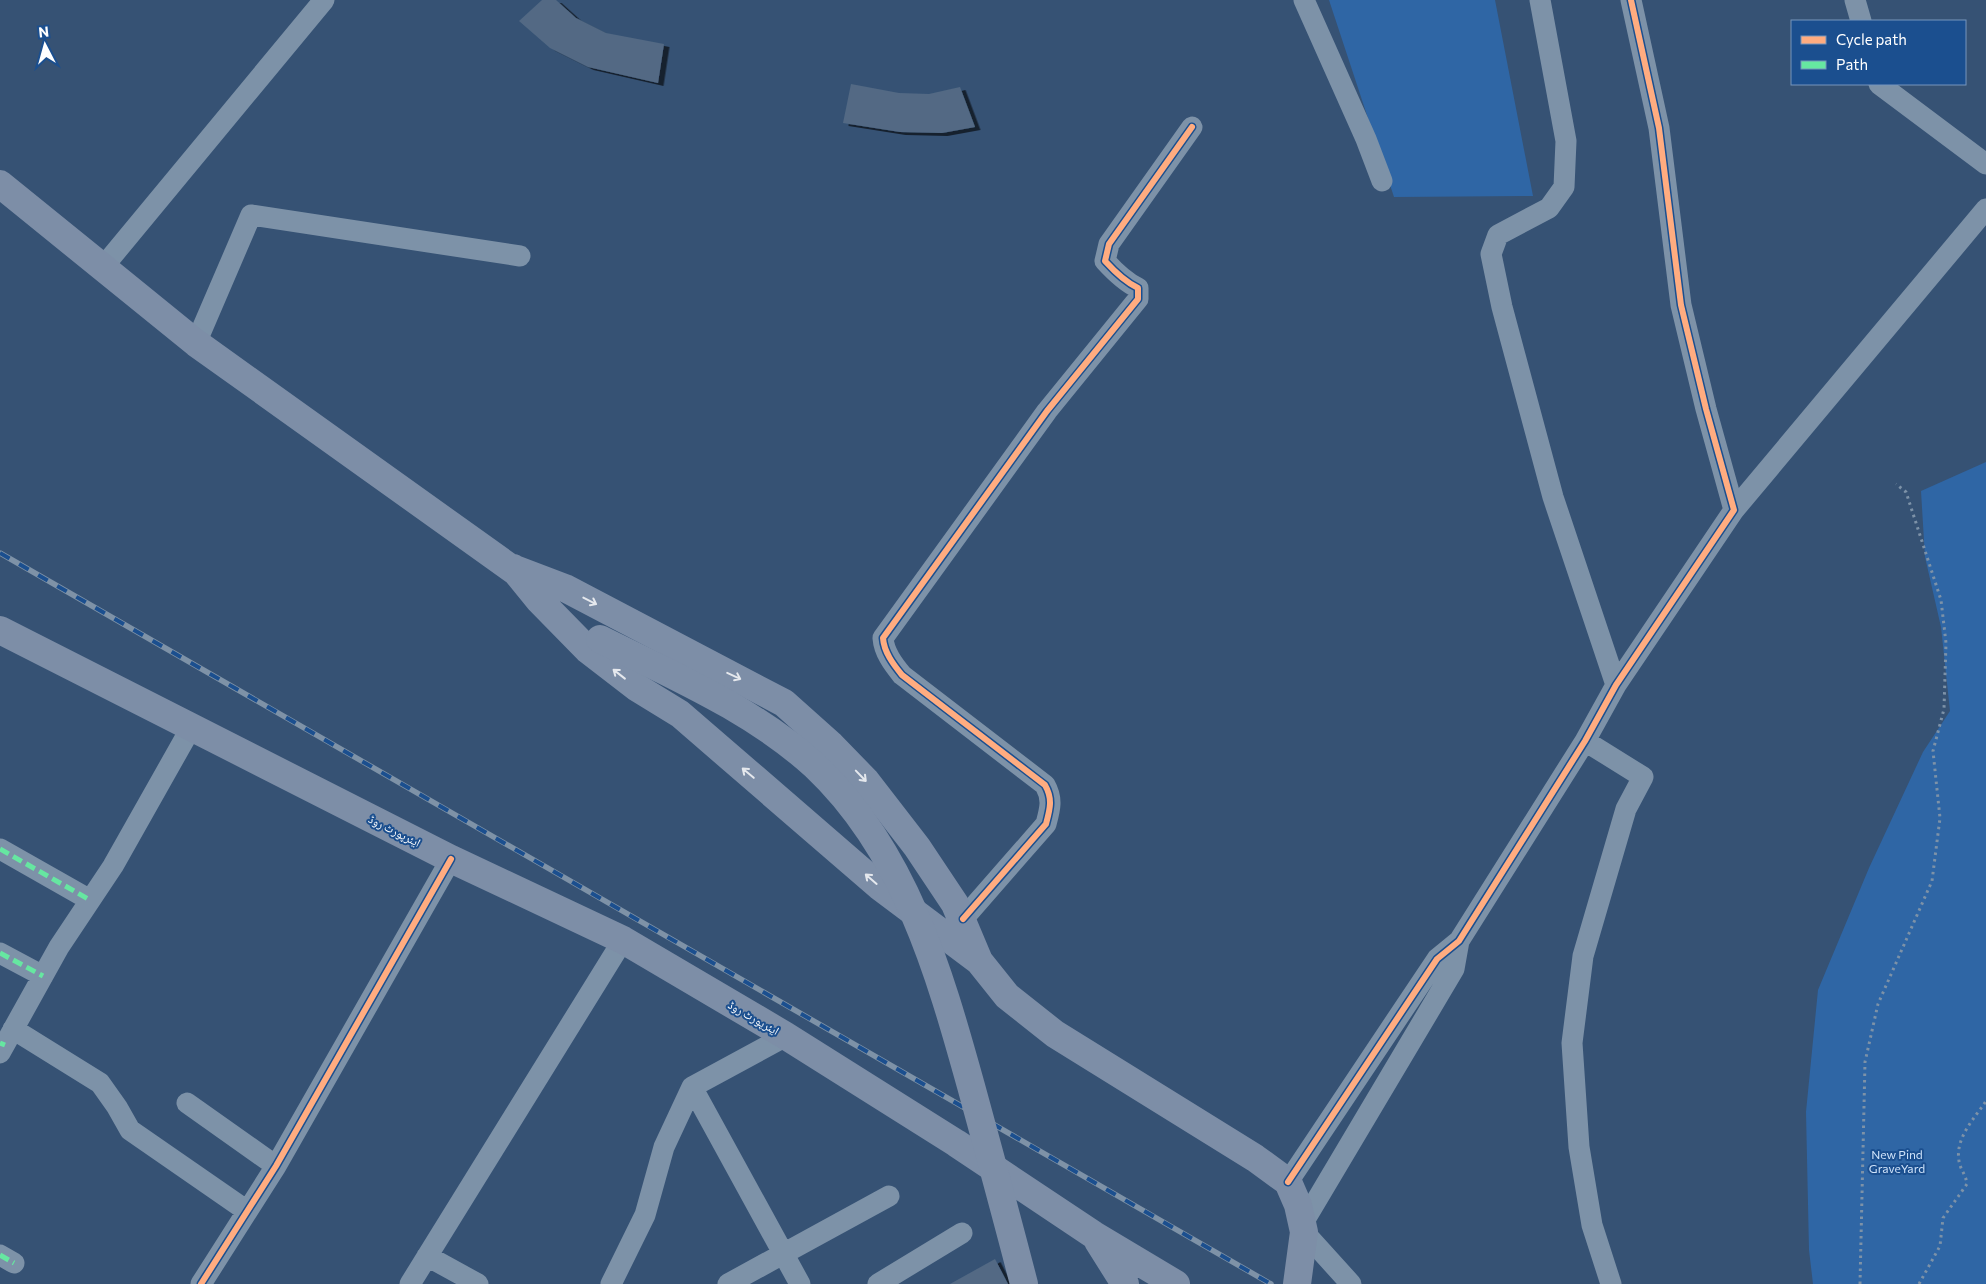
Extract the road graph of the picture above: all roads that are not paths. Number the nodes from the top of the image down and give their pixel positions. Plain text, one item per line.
1 (324, 0) edge
2 (1304, 0) edge
3 (1540, 0) edge
4 (1631, 0) edge
5 (1855, 0) edge
6 (1861, 20) edge
7 (1880, 85) edge
8 (1192, 127) dead end
9 (1986, 164) edge
10 (1382, 181) dead end
11 (0, 184) edge
12 (1986, 209) edge
13 (520, 256) dead end
14 (103, 267) junction
15 (196, 343) junction
16 (1734, 510) junction
17 (513, 568) junction
18 (0, 630) edge
19 (1616, 686) junction
20 (192, 726) junction
21 (1585, 741) junction
22 (0, 849) edge
23 (451, 859) junction
24 (90, 900) junction
25 (963, 919) junction
26 (623, 940) junction
27 (1459, 941) junction
28 (0, 953) edge
29 (979, 961) junction
30 (43, 976) junction
31 (786, 1036) junction
32 (4, 1042) edge
33 (692, 1087) junction
34 (187, 1103) dead end
35 (276, 1166) junction
36 (1288, 1182) junction
37 (889, 1196) dead end
38 (247, 1211) junction
39 (1304, 1228) junction
40 (962, 1233) dead end
41 (1094, 1235) junction
42 (782, 1252) junction
43 (1127, 1254) junction
44 (427, 1256) junction
45 (201, 1284) edge
46 (410, 1284) edge
47 (478, 1284) edge
48 (611, 1284) edge
49 (728, 1284) edge
50 (800, 1284) edge
51 (878, 1284) edge
52 (1024, 1284) edge
53 (1124, 1284) edge
54 (1144, 1284) edge
55 (1176, 1284) edge
56 (1296, 1284) edge
57 (1351, 1284) edge
58 (1610, 1284) edge

1 - 14 street
2 - 10 street
3 - 19 street
4 - 16 street
5 - 6 street
7 - 9 street
8 - 25 street
11 - 14 main road
12 - 16 street
13 - 15 street
14 - 15 main road
15 - 17 main road
16 - 19 street
17 -> 25 main road
29 -> 17 main road
17 - 52 main road, bridge
18 - 20 main road, ایئرپورٹ روڈ
19 - 21 street
20 - 23 main road, ایئرپورٹ روڈ
20 - 24 street
21 - 27 street
21 - 58 street
22 - 24 street
23 - 26 main road, ایئرپورٹ روڈ
23 - 35 street
24 - 30 street
25 - 29 main road
26 - 31 main road, ایئرپورٹ روڈ
26 - 44 street
27 - 36 street
27 - 39 street
28 - 30 street
29 - 36 main road
30 - 32 street
31 - 33 street
31 - 41 main road, ایئرپورٹ روڈ
32 - 38 street
33 - 42 street
33 - 48 street
34 - 35 street
35 - 38 street
36 - 39 main road
37 - 42 street
38 - 45 street
39 - 56 main road
39 - 57 street
40 - 51 street
41 - 43 main road, ایئرپورٹ روڈ
41 - 53 main road
42 - 49 street
42 - 50 street
43 - 54 main road
43 - 55 main road, ایئرپورٹ روڈ
44 - 46 street
44 - 47 street

